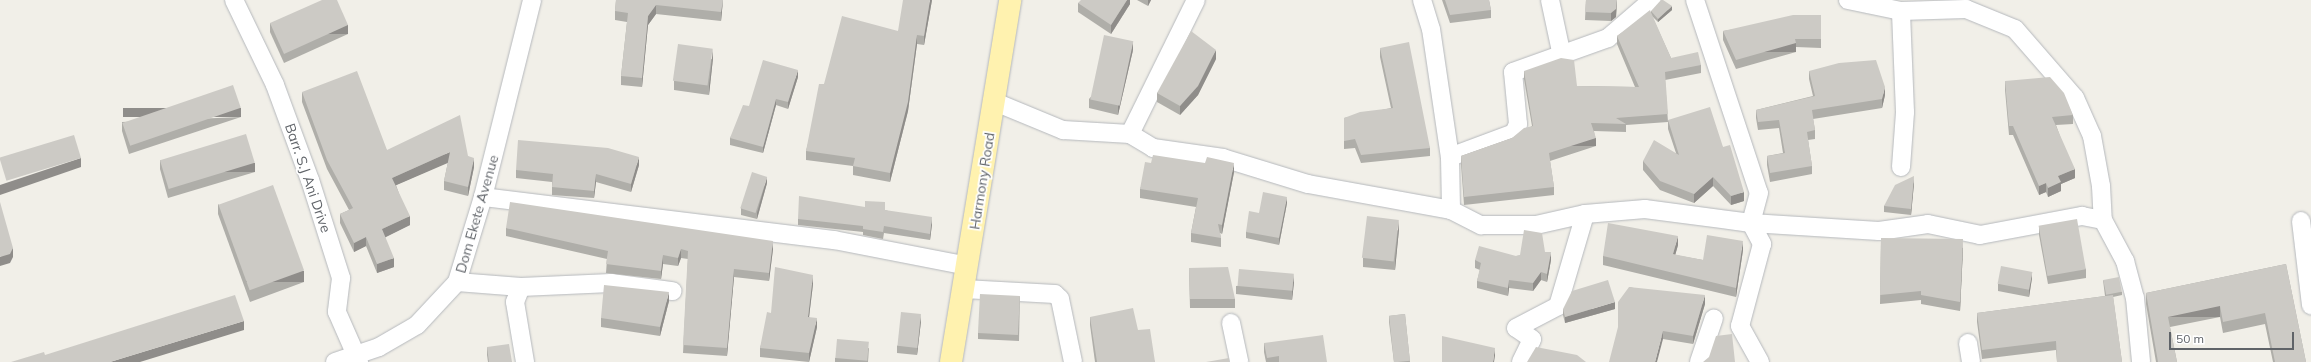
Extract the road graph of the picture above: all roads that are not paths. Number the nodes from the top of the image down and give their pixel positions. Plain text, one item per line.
1 (234, 0) edge
2 (532, 0) edge
3 (1010, 0) edge
4 (1196, 0) edge
5 (1422, 0) edge
6 (1550, 0) edge
7 (1652, 0) edge
8 (1695, 0) edge
9 (1848, 0) edge
10 (1901, 11) junction
11 (1562, 56) junction
12 (995, 102) junction
13 (1130, 134) junction
14 (1450, 157) junction
15 (1901, 167) dead end
16 (483, 197) junction
17 (1451, 210) junction
18 (1586, 214) junction
19 (2103, 220) junction
20 (2300, 221) dead end
21 (1751, 223) junction
22 (2307, 239) edge
23 (968, 266) junction
24 (457, 282) junction
25 (521, 287) junction
26 (964, 289) junction
27 (672, 291) dead end
28 (2311, 305) edge
29 (1714, 318) dead end
30 (1230, 323) dead end
31 (1968, 343) dead end
32 (358, 359) edge
33 (335, 362) edge
34 (525, 362) edge
35 (951, 362) edge
36 (1073, 362) edge
37 (1239, 362) edge
38 (1521, 362) edge
39 (1699, 362) edge
40 (1760, 362) edge
41 (1971, 362) edge
42 (2140, 362) edge

1 - 32 street, Barr. S.J Ani Drive
2 - 16 street, Dom Ekete Avenue
3 - 12 main road, Harmony Road
4 - 13 street
5 - 14 street
6 - 11 street
7 - 11 street
8 - 21 street
9 - 10 street
10 - 15 street
10 - 19 street
11 - 14 street
12 - 13 street
12 - 23 main road, Harmony Road
13 - 17 street
14 - 17 street
16 - 23 street
16 - 24 street, Dom Ekete Avenue
17 - 18 street
18 - 21 street
18 - 38 street
19 - 21 street
19 - 42 street
20 - 22 street
21 - 40 street
22 - 28 street
23 - 26 main road, Harmony Road
24 - 25 street
24 - 32 street, Dom Ekete Avenue
25 - 27 street
25 - 34 street
26 - 35 main road, Harmony Road
26 - 36 street
29 - 39 street
30 - 37 street
31 - 41 street
32 - 33 street, Dom Ekete Avenue

